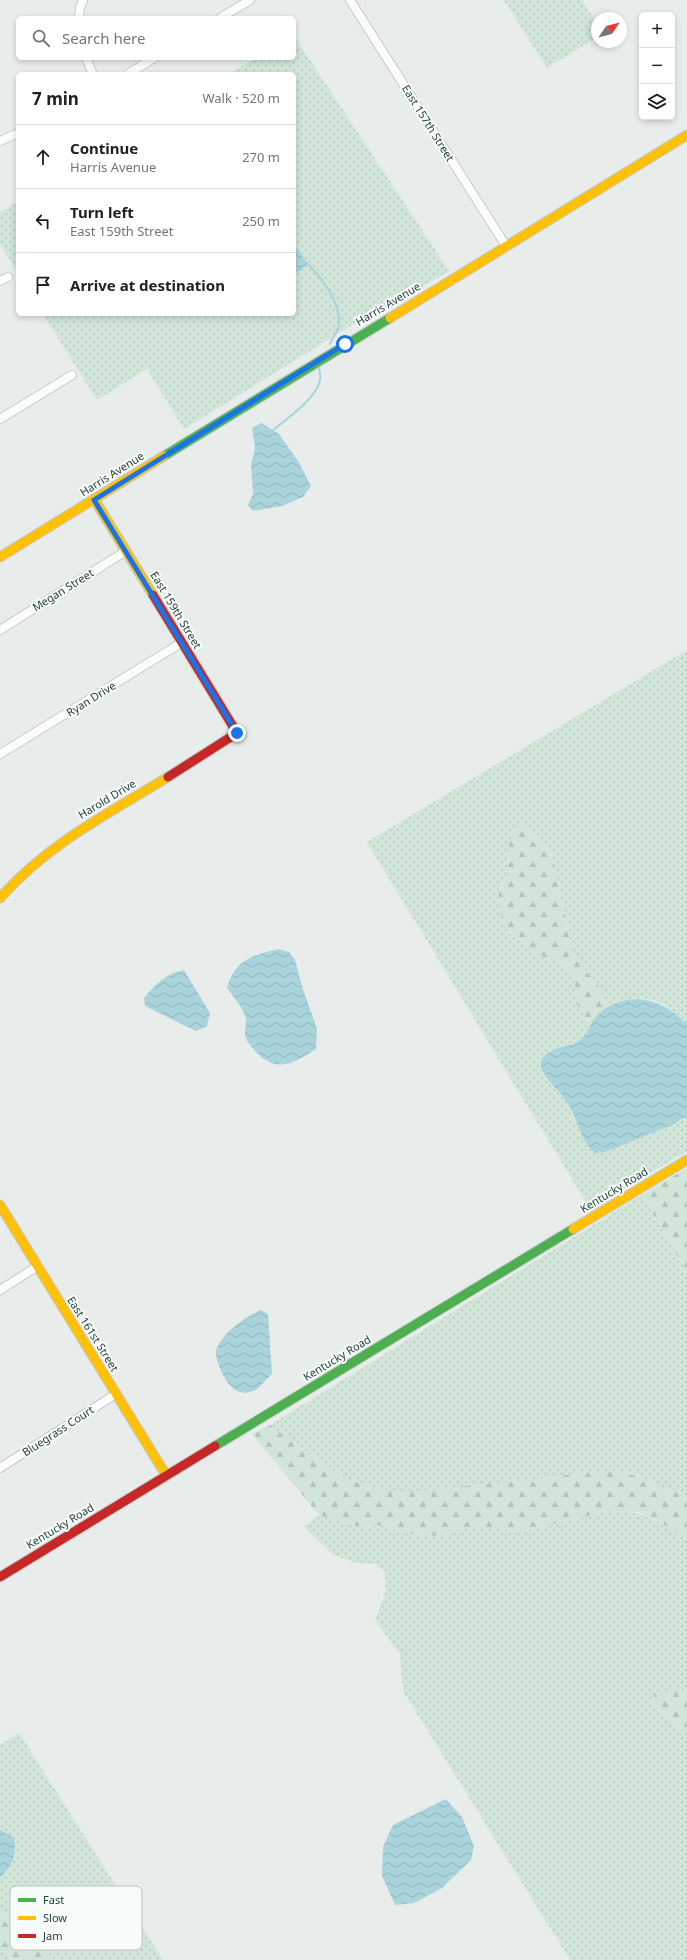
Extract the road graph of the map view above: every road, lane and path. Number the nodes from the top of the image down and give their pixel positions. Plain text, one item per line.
1 (83, 0) edge
2 (250, 0) edge
3 (350, 0) edge
4 (79, 16) edge
5 (223, 16) edge
6 (87, 60) edge
7 (151, 60) edge
8 (92, 72) edge
9 (131, 72) edge
10 (16, 134) edge
11 (687, 135) edge
12 (0, 141) edge
13 (506, 246) junction
14 (8, 277) dead end
15 (0, 282) edge
16 (72, 375) dead end
17 (0, 419) edge
18 (94, 500) junction
19 (126, 551) junction
20 (0, 557) edge
21 (0, 630) edge
22 (181, 643) junction
23 (237, 733) joint
24 (0, 754) edge
25 (0, 898) edge
26 (687, 1160) edge
27 (0, 1205) edge
28 (38, 1266) junction
29 (0, 1290) edge
30 (116, 1394) junction
31 (0, 1468) edge
32 (166, 1475) junction
33 (0, 1577) edge

1 - 4 street
2 - 5 street
3 - 13 street, East 157th Street
6 - 8 street
7 - 9 street
10 - 12 street
11 - 13 street, Harris Avenue
13 - 18 street, Harris Avenue
14 - 15 street
16 - 17 street
18 - 19 street, East 159th Street
18 - 20 street, Harris Avenue
19 - 21 street, Megan Street
19 - 22 street, East 159th Street
22 - 23 street, East 159th Street
22 - 24 street, Ryan Drive
23 - 25 street, Harold Drive
26 - 32 street, Kentucky Road
27 - 28 street, East 161st Street
28 - 29 street
28 - 30 street, East 161st Street
30 - 31 street, Bluegrass Court
30 - 32 street, East 161st Street
32 - 33 street, Kentucky Road

